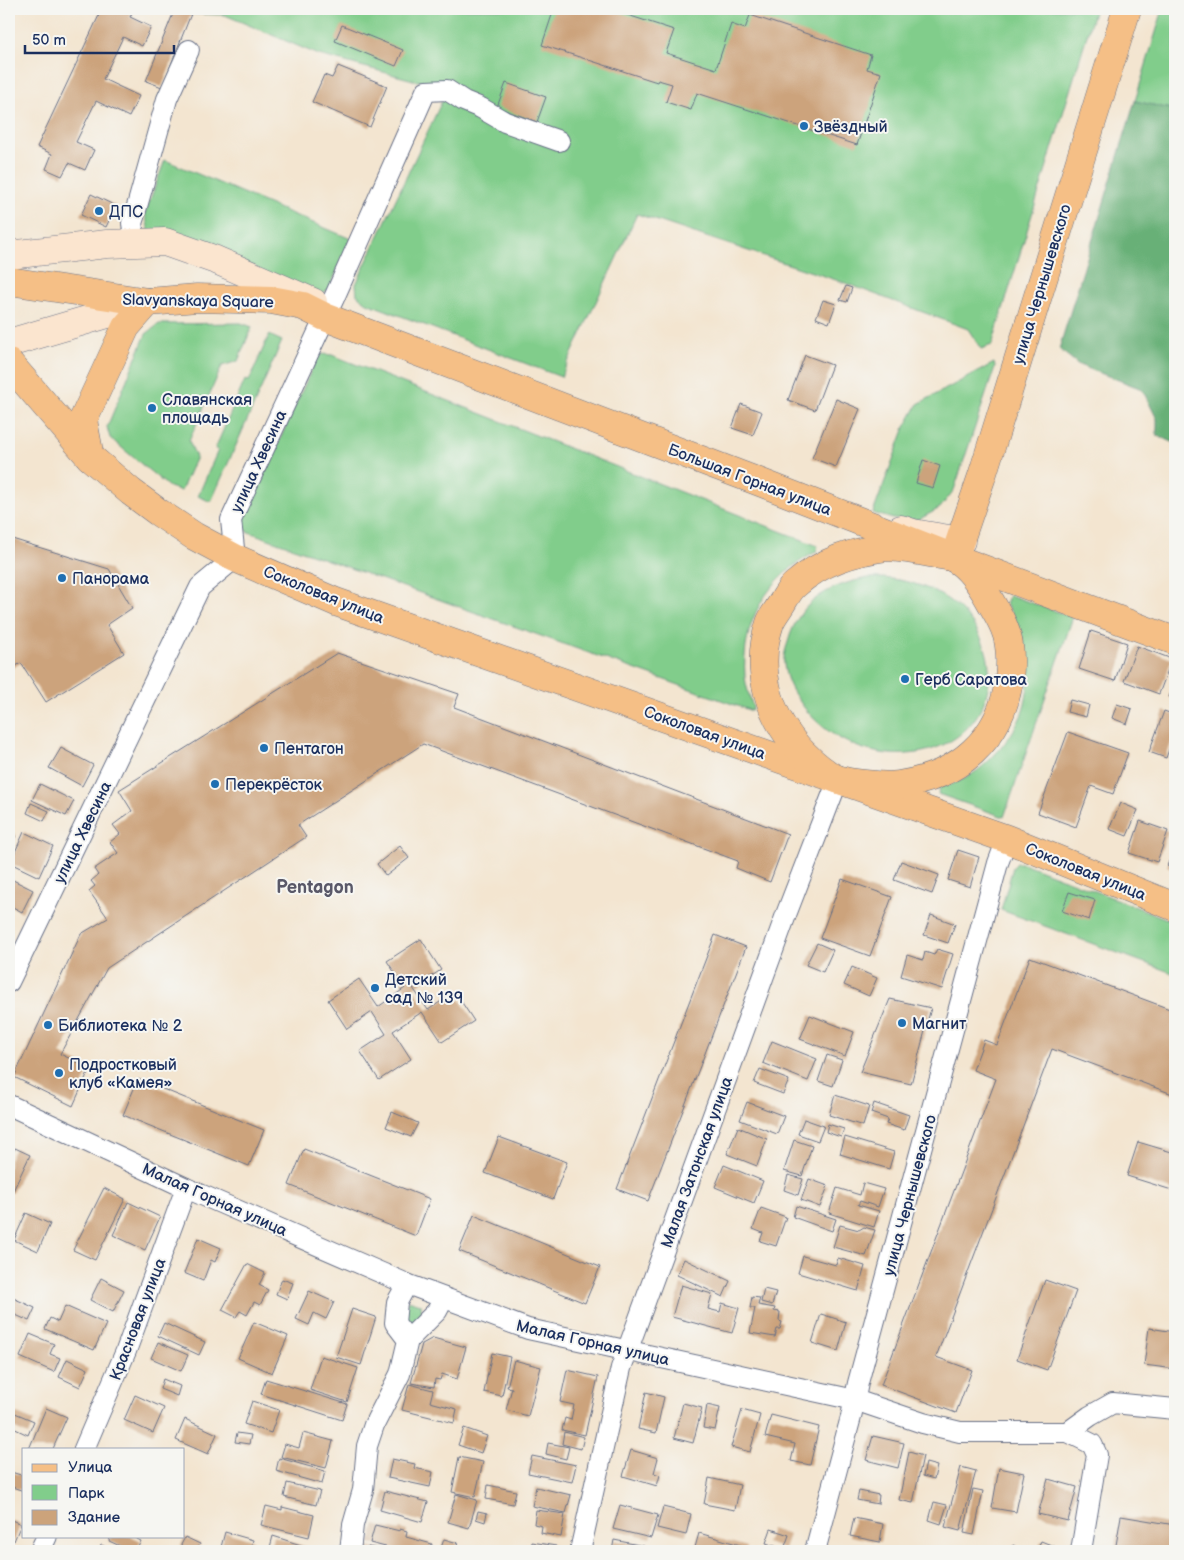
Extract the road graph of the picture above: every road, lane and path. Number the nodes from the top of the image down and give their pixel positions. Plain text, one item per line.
1 (1127, 9) edge
2 (189, 50) dead end
3 (559, 141) dead end
4 (135, 243) junction
5 (9, 255) edge
6 (9, 281) edge
7 (148, 302) junction
8 (328, 312) junction
9 (9, 343) edge
10 (9, 363) edge
11 (90, 457) junction
12 (958, 549) junction
13 (235, 558) junction
14 (1175, 641) edge
15 (838, 780) junction
16 (1007, 840) junction
17 (1175, 907) edge
18 (9, 982) edge
19 (9, 1105) edge
20 (186, 1188) junction
21 (407, 1284) junction
22 (444, 1298) junction
23 (408, 1340) junction
24 (628, 1350) junction
25 (855, 1400) junction
26 (1175, 1409) edge
27 (1068, 1432) junction
28 (84, 1448) edge
29 (46, 1538) edge
30 (40, 1551) edge
31 (350, 1551) edge
32 (580, 1551) edge
33 (815, 1551) edge
34 (1081, 1551) edge

1 - 12 main road, улица Чернышевского
2 - 4 street
3 - 8 street, улица Хвесина
4 - 5 street
4 - 8 street
6 - 7 main road, Slavyanskaya Square
7 - 8 main road, Slavyanskaya Square
7 - 9 street
7 - 11 main road
8 - 12 main road, Большая Горная улица
8 - 13 street, улица Хвесина
10 - 11 main road
11 - 13 main road
12 - 14 main road, Большая Горная улица
12 - 15 main road
12 - 15 main road
13 - 15 main road, Соколовая улица
13 - 18 street, улица Хвесина
15 - 16 main road, Соколовая улица
15 - 24 street, Малая Затонская улица
16 - 17 main road, Соколовая улица
16 - 25 street, улица Чернышевского
19 - 20 street, Малая Горная улица
20 - 21 street, Малая Горная улица
20 - 28 street, Красновая улица
21 - 22 street, Малая Горная улица
21 - 23 street
22 - 23 street
22 - 24 street, Малая Горная улица
23 - 31 street
24 - 25 street, Малая Горная улица
24 - 32 street, Малая Затонская улица
25 - 27 street, Малая Горная улица
25 - 33 street, улица Чернышевского
26 - 27 street
27 - 34 street
29 - 30 street

